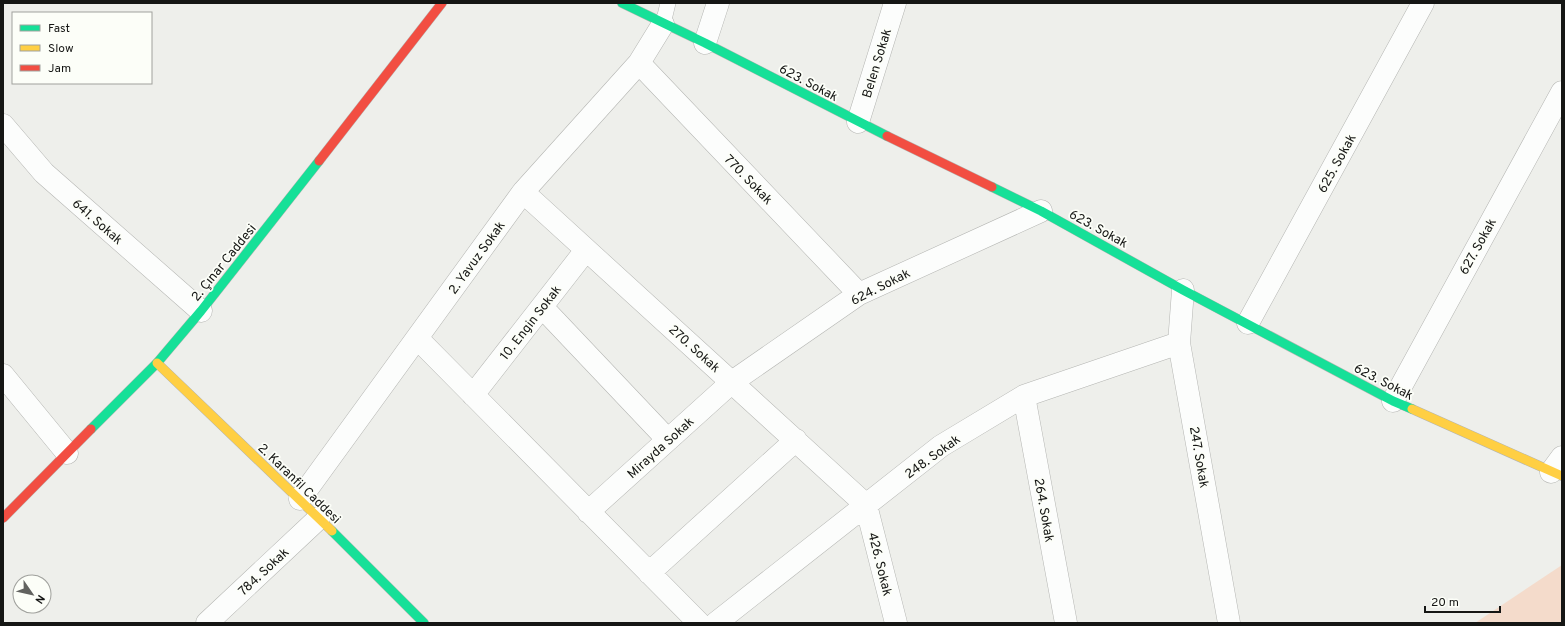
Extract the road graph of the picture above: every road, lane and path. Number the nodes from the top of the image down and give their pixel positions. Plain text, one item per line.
1 (442, 3) edge
2 (622, 3) edge
3 (718, 3) edge
4 (895, 3) edge
5 (1423, 3) edge
6 (666, 13) edge
7 (705, 43) junction
8 (639, 63) junction
9 (1562, 92) edge
10 (858, 122) junction
11 (3, 125) edge
12 (523, 192) junction
13 (1041, 211) junction
14 (586, 250) junction
15 (1183, 290) junction
16 (859, 294) junction
17 (542, 307) junction
18 (201, 311) junction
19 (1248, 323) junction
20 (417, 338) junction
21 (1179, 343) junction
22 (157, 363) junction
23 (3, 376) edge
24 (732, 382) junction
25 (473, 395) junction
26 (1024, 396) junction
27 (1393, 401) junction
28 (668, 440) junction
29 (796, 440) junction
30 (67, 454) junction
31 (1558, 469) edge
32 (300, 499) junction
33 (866, 505) junction
34 (588, 512) junction
35 (3, 518) edge
36 (319, 518) junction
37 (649, 573) junction
38 (207, 623) edge
39 (424, 623) edge
40 (699, 623) edge
41 (716, 623) edge
42 (896, 623) edge
43 (1066, 623) edge
44 (1229, 623) edge

1 - 18 street, 2. Çınar Caddesi
2 - 6 street, 623. Sokak
3 - 7 street
4 - 10 street, Belen Sokak
5 - 19 street, 625. Sokak
6 - 7 street, 623. Sokak
6 - 8 street, 2. Yavuz Sokak
7 - 10 street, 623. Sokak
8 - 12 street, 2. Yavuz Sokak
8 - 16 street, 770. Sokak
9 - 27 street, 627. Sokak
10 - 13 street, 623. Sokak
11 - 18 street, 641. Sokak
12 - 14 street, 270. Sokak
12 - 20 street, 2. Yavuz Sokak
13 - 15 street, 623. Sokak
13 - 16 street, 624. Sokak
14 - 17 street, 10. Engin Sokak
14 - 24 street, 270. Sokak
15 - 19 street, 623. Sokak
15 - 21 street, 247. Sokak
16 - 24 street, 624. Sokak
17 - 25 street, 10. Engin Sokak
17 - 28 street
18 - 22 street, 2. Çınar Caddesi
19 - 27 street, 623. Sokak
20 - 25 street
20 - 32 street, 2. Yavuz Sokak
21 - 26 street, 248. Sokak
21 - 44 street, 247. Sokak
22 - 30 street, 2. Çınar Caddesi
22 - 32 street, 2. Karanfil Caddesi
23 - 30 street
24 - 28 street, Mirayda Sokak
24 - 29 street, 270. Sokak
25 - 34 street
26 - 33 street, 248. Sokak
26 - 43 street, 264. Sokak
27 - 31 street, 623. Sokak
28 - 34 street, Mirayda Sokak
29 - 33 street, 270. Sokak
29 - 37 street
30 - 35 street, 2. Çınar Caddesi
32 - 36 street, 2. Karanfil Caddesi
33 - 41 street, 248. Sokak
33 - 42 street, 426. Sokak
34 - 37 street
36 - 38 street, 784. Sokak
36 - 39 street, 2. Karanfil Caddesi
37 - 40 street

